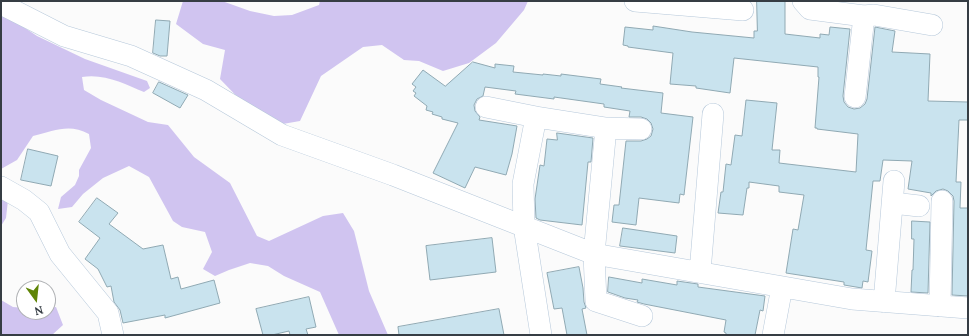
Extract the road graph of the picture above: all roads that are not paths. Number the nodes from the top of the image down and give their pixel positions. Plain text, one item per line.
1 (635, 1) edge
2 (803, 1) edge
3 (1, 4) edge
4 (743, 10) dead end
5 (864, 16) junction
6 (932, 25) dead end
7 (854, 97) dead end
8 (486, 107) dead end
9 (713, 114) dead end
10 (536, 117) junction
11 (606, 128) junction
12 (641, 129) dead end
13 (894, 181) dead end
14 (1, 187) edge
15 (942, 201) dead end
16 (893, 203) junction
17 (919, 206) dead end
18 (524, 226) junction
19 (594, 254) junction
20 (700, 272) junction
21 (782, 287) junction
22 (884, 302) junction
23 (940, 306) junction
24 (968, 308) edge
25 (642, 316) dead end
26 (113, 335) edge
27 (541, 335) edge
28 (773, 335) edge

1 - 4 street
2 - 5 street
3 - 18 street
5 - 6 street
5 - 7 street
8 - 10 street
9 - 20 street
10 - 11 street
10 - 18 street
11 - 12 street
11 - 19 street
13 - 16 street
14 - 26 street
15 - 23 street
16 - 17 street
16 - 22 street
18 - 19 street
18 - 27 street
19 - 20 street
19 - 25 street
20 - 21 street
21 - 22 street
21 - 28 street
22 - 23 street
23 - 24 street

